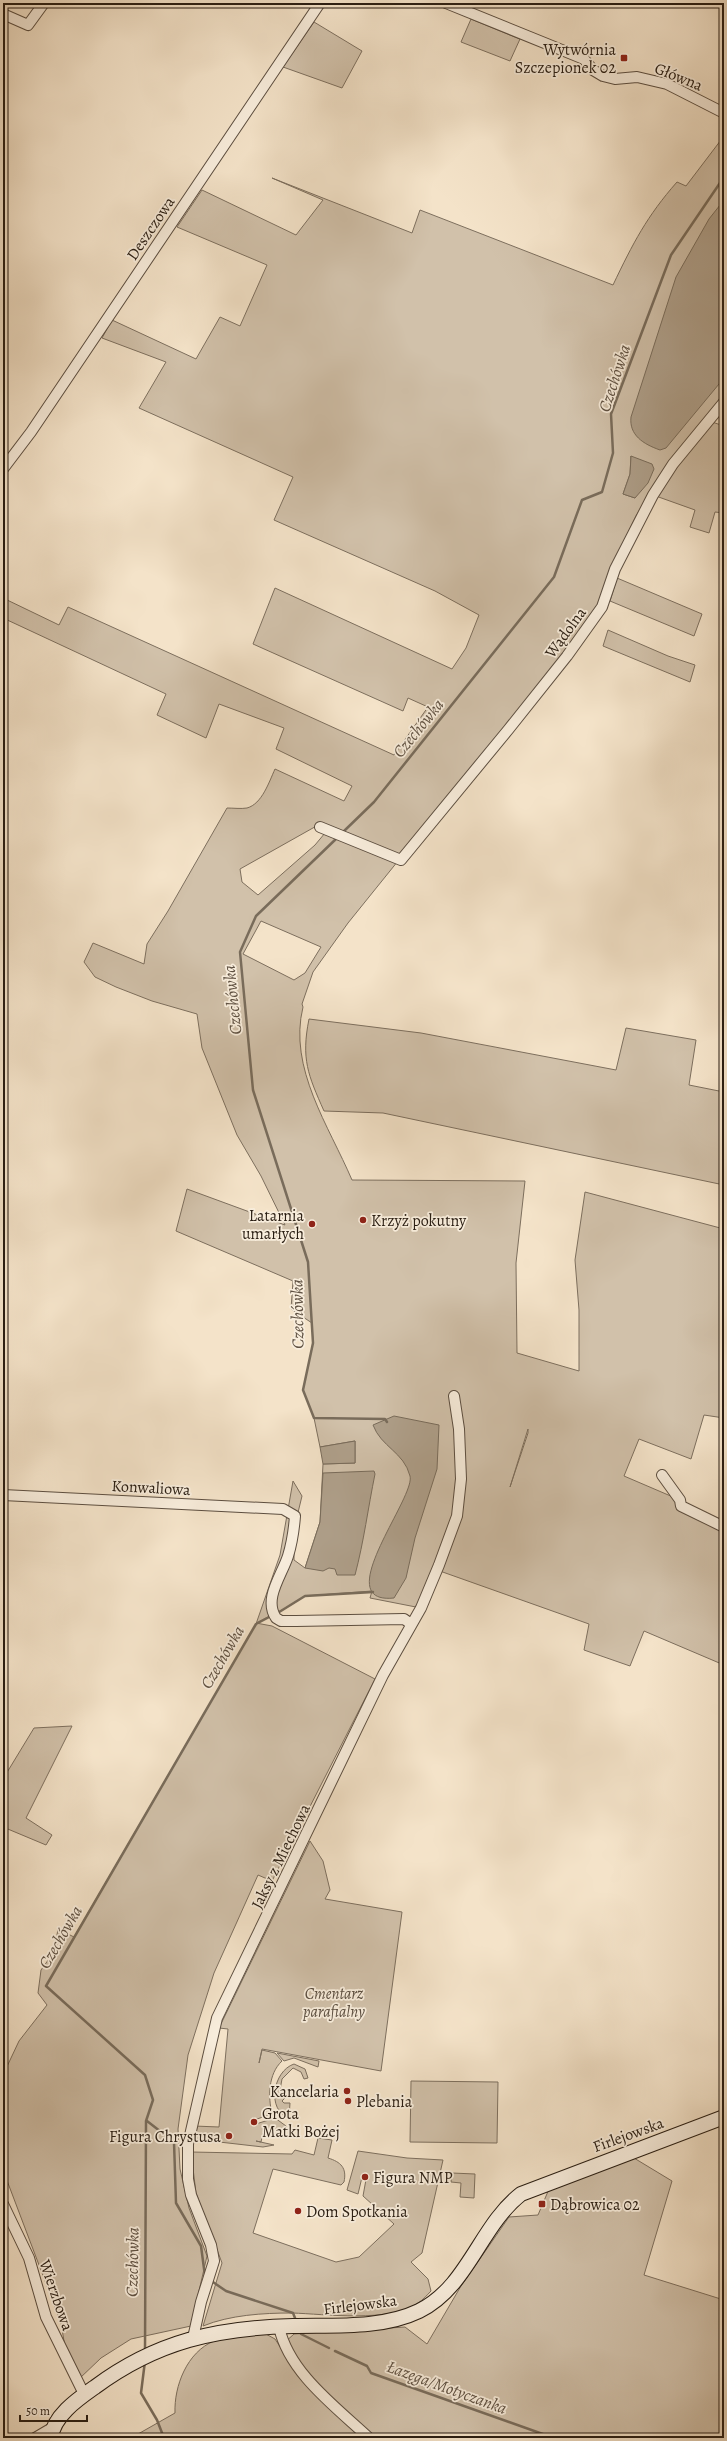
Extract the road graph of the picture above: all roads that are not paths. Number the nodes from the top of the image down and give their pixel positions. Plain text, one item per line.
1 (44, 3) edge
2 (320, 3) edge
3 (446, 3) edge
4 (3, 14) edge
5 (724, 113) edge
6 (724, 402) edge
7 (3, 469) edge
8 (320, 826) dead end
9 (454, 1396) dead end
10 (662, 1475) dead end
11 (3, 1495) edge
12 (724, 1527) edge
13 (412, 1624) junction
14 (724, 2117) edge
15 (3, 2204) edge
16 (278, 2327) junction
17 (193, 2338) junction
18 (84, 2394) junction
19 (51, 2433) edge
20 (35, 2438) edge
21 (368, 2438) edge

1 - 4 street
2 - 7 street, Deszczowa
3 - 5 street, Główna
6 - 8 street, Wądolna
9 - 13 street, Jaksy z Miechowa
10 - 12 street
11 - 13 street, Konwaliowa
13 - 17 street, Jaksy z Miechowa
14 - 16 street, Firlejowska
15 - 18 street, Wierzbowa
16 - 17 street, Firlejowska
16 - 21 street
17 - 18 street, Firlejowska
18 - 19 street, Firlejowska
19 - 20 street, Firlejowska

